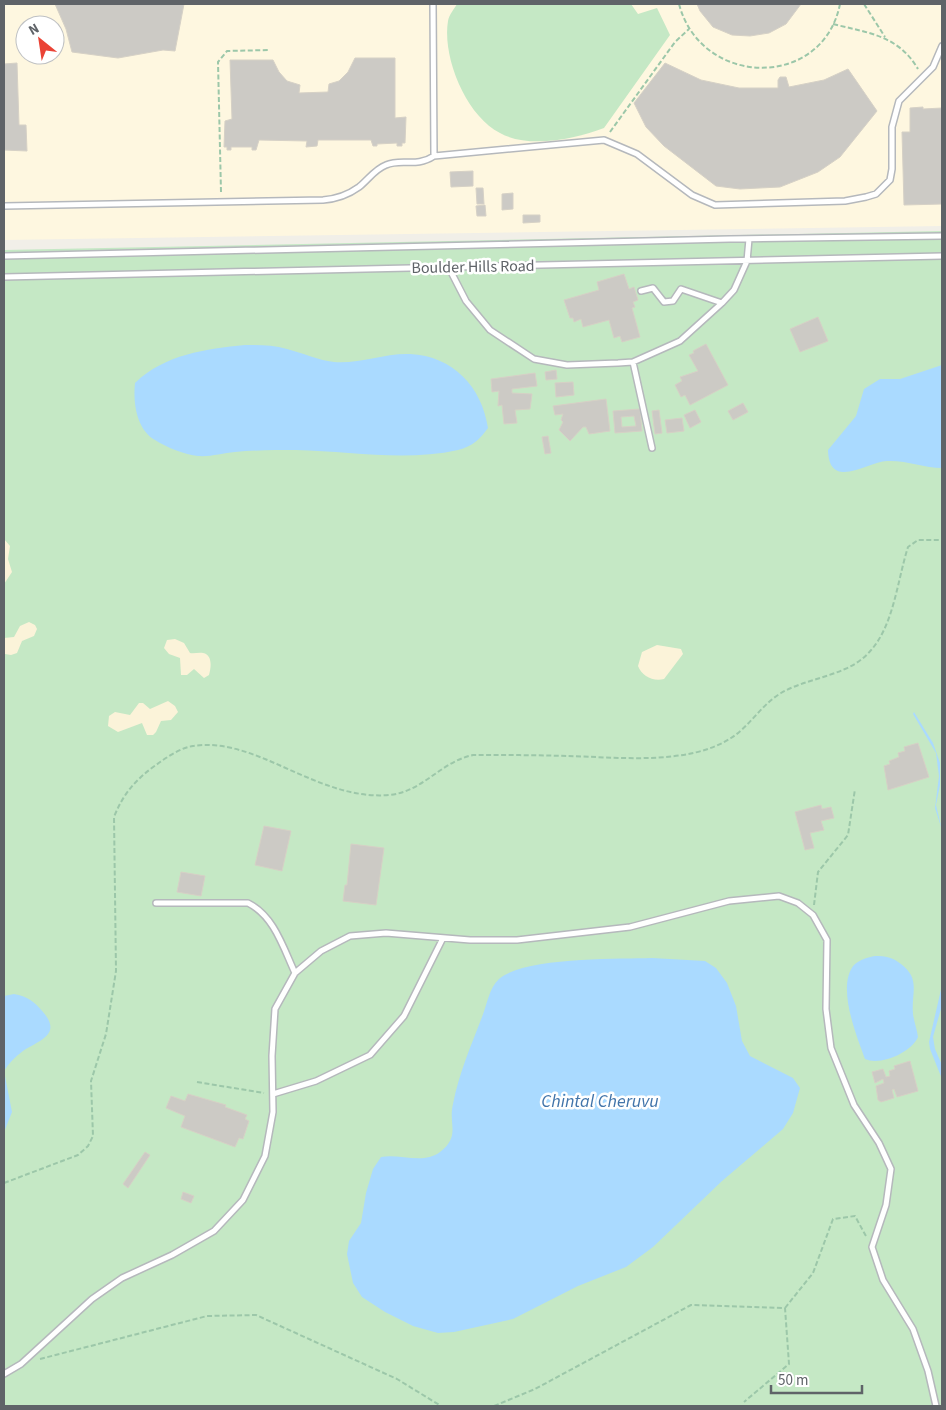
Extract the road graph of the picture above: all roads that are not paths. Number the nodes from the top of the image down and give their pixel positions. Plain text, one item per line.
1 (434, 4) edge
2 (942, 46) edge
3 (434, 156) junction
4 (4, 206) edge
5 (942, 236) edge
6 (749, 239) junction
7 (4, 256) edge
8 (942, 256) edge
9 (748, 262) junction
10 (448, 266) junction
11 (4, 277) edge
12 (641, 291) dead end
13 (722, 303) junction
14 (634, 362) junction
15 (652, 448) dead end
16 (156, 903) dead end
17 (443, 938) junction
18 (295, 973) junction
19 (273, 1094) junction
20 (4, 1374) edge
21 (936, 1406) edge

1 - 3 lane
2 - 3 lane
3 - 4 lane
5 - 6 lane, Boulder Hills Road
6 - 7 lane, Boulder Hills Road
6 - 9 lane
8 - 9 lane, Boulder Hills Road
9 - 10 lane, Boulder Hills Road
9 - 13 lane
10 - 11 lane, Boulder Hills Road
10 - 14 lane
12 - 13 lane
13 - 14 lane
14 - 15 lane
16 - 18 lane
17 - 18 lane
17 - 19 lane
17 - 21 lane
18 - 19 lane
19 - 20 lane

